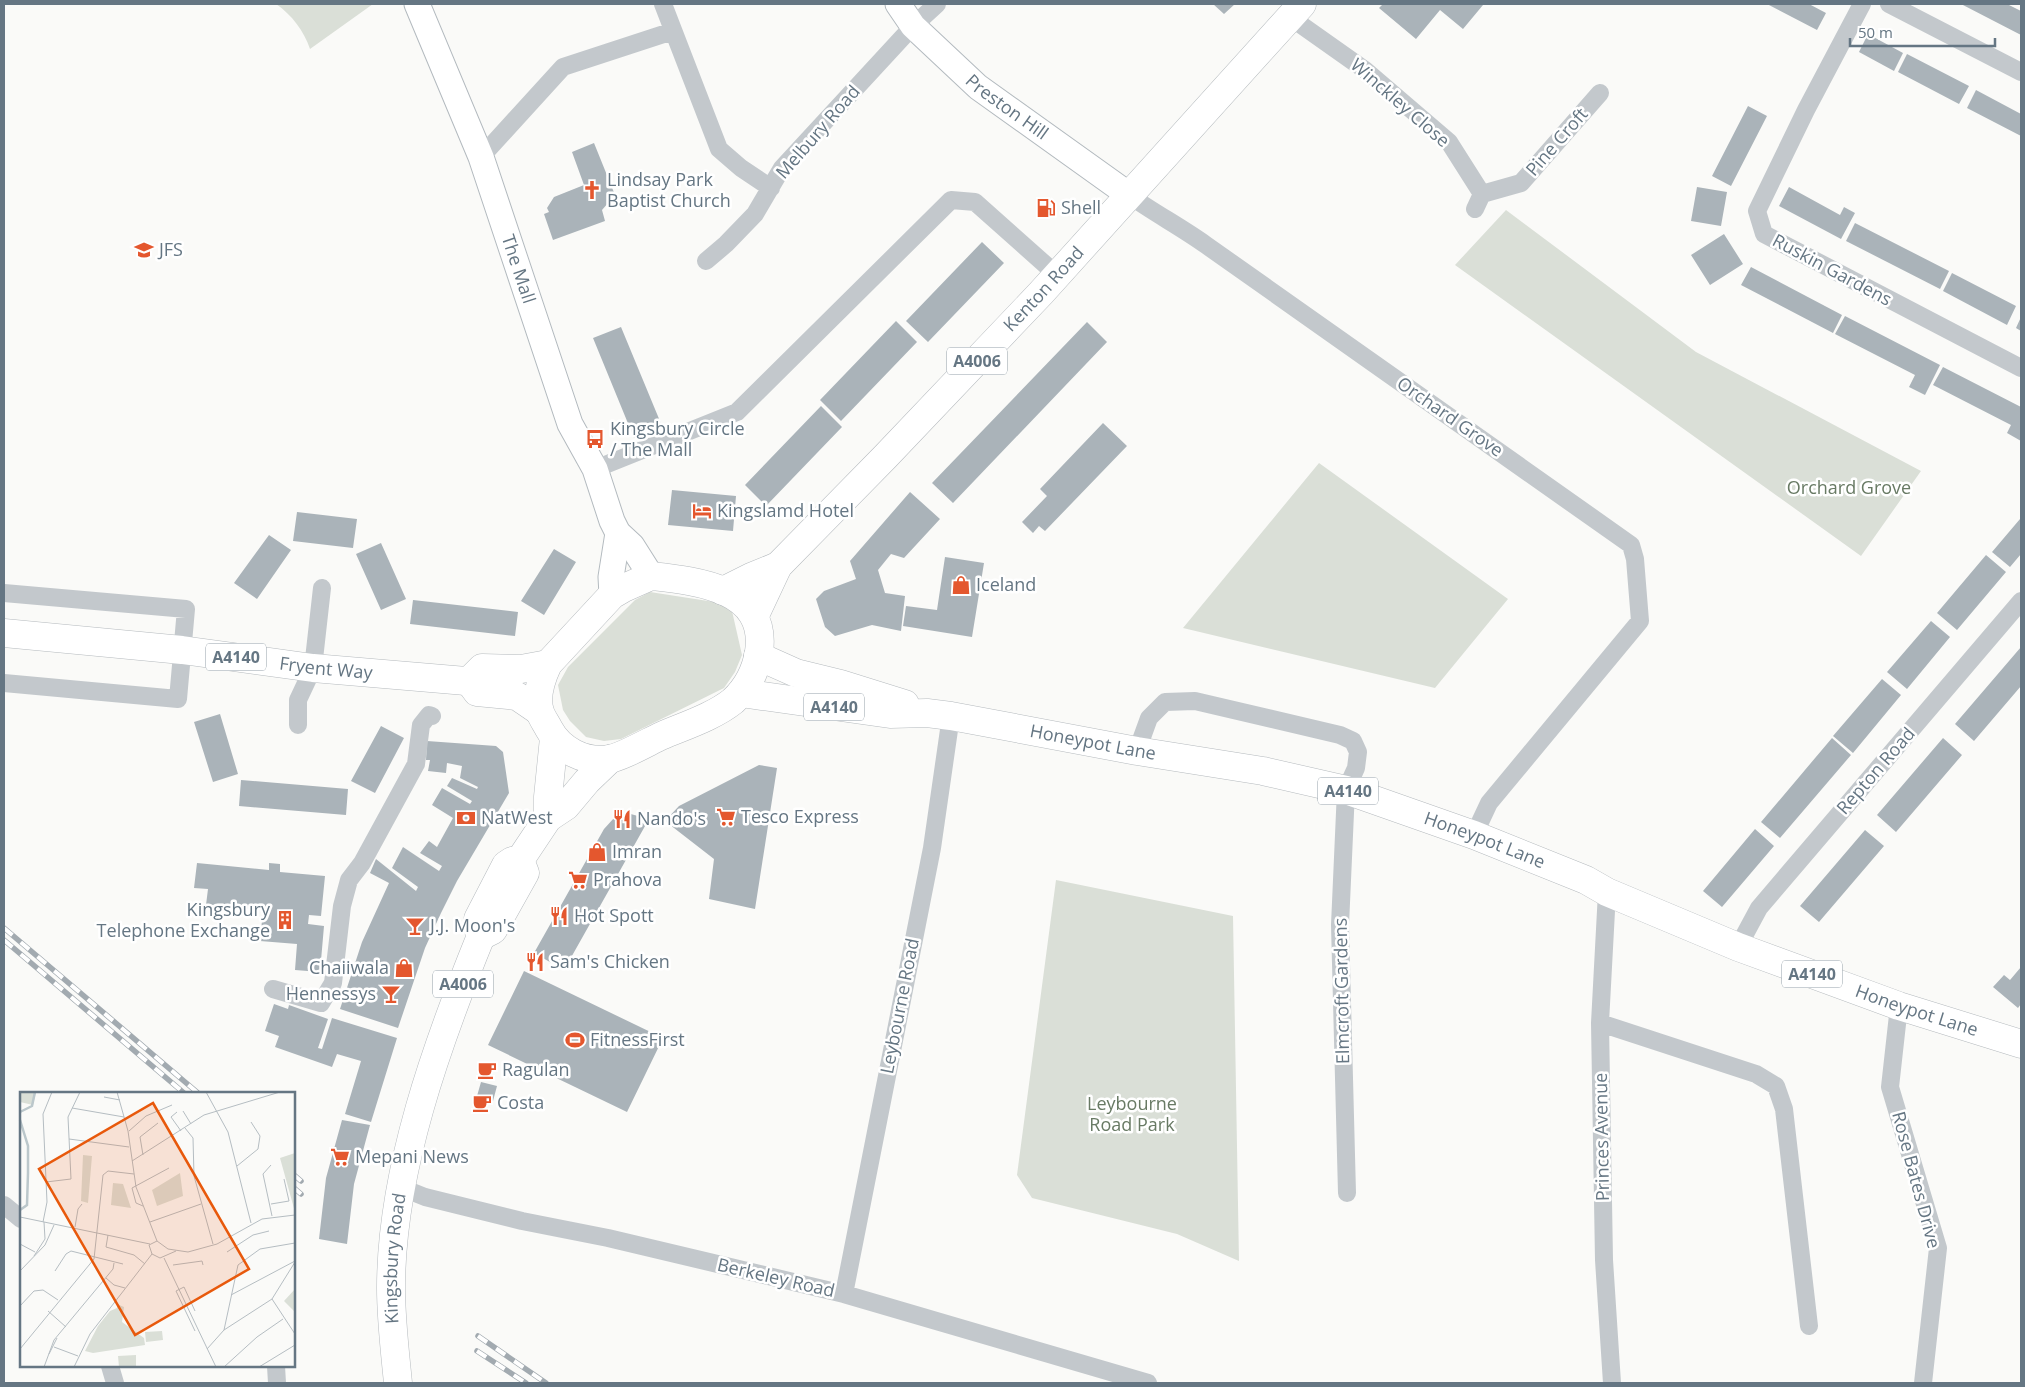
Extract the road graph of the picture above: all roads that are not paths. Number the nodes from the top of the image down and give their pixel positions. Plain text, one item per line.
1 (417, 4) edge
2 (663, 4) edge
3 (898, 4) edge
4 (937, 4) edge
5 (1862, 4) edge
6 (1889, 4) edge
7 (1296, 10) edge
8 (913, 26) junction
9 (673, 30) junction
10 (2021, 72) edge
11 (1600, 93) dead end
12 (481, 157) junction
13 (771, 188) junction
14 (1129, 195) junction
15 (1479, 201) joint
16 (706, 261) dead end
17 (1057, 275) junction
18 (2021, 368) edge
19 (595, 469) junction
20 (618, 533) junction
21 (778, 566) junction
22 (651, 576) junction
23 (322, 588) dead end
24 (724, 591) junction
25 (4, 593) edge
26 (612, 595) junction
27 (2021, 601) edge
28 (755, 615) junction
29 (4, 633) edge
30 (182, 650) junction
31 (758, 656) junction
32 (548, 664) junction
33 (313, 668) junction
34 (469, 681) junction
35 (4, 683) edge
36 (741, 693) junction
37 (539, 711) junction
38 (939, 715) junction
39 (432, 716) dead end
40 (298, 725) dead end
41 (554, 738) junction
42 (1137, 751) junction
43 (610, 759) junction
44 (1346, 790) junction
45 (548, 818) junction
46 (1474, 835) junction
47 (1608, 892) junction
48 (1738, 947) junction
49 (273, 989) dead end
50 (1899, 1006) junction
51 (1600, 1023) junction
52 (2021, 1044) edge
53 (400, 1187) junction
54 (1347, 1193) dead end
55 (4, 1205) edge
56 (20, 1218) edge
57 (844, 1294) junction
58 (1809, 1326) dead end
59 (110, 1367) edge
60 (276, 1367) edge
61 (114, 1383) edge
62 (278, 1383) edge
63 (386, 1383) edge
64 (398, 1383) edge
65 (1148, 1383) edge
66 (1612, 1383) edge
67 (1923, 1383) edge

1 - 12 street, The Mall
2 - 9 street
3 - 8 street, Preston Hill
4 - 8 street, Melbury Road
5 - 18 street, Ruskin Gardens
6 - 10 street
7 - 14 main road, Kenton Road / A4006
7 - 15 street, Winckley Close
8 - 13 street, Melbury Road
8 - 14 street, Preston Hill
9 - 12 street
9 - 13 street
11 - 15 street, Pine Croft
12 - 19 street, The Mall
13 - 16 street, Melbury Road
14 - 17 main road, Kenton Road / A4006
14 - 46 street, Orchard Grove
17 - 19 street
17 - 21 main road, Kenton Road / A4006
19 - 20 street, The Mall
20 - 22 street, The Mall
20 - 26 street
21 - 24 main road, Kenton Road / A4006
21 - 28 main road, Kenton Road / A4006
22 - 24 main road
22 - 26 main road
23 - 33 street
24 - 28 main road
25 - 30 street
26 - 32 main road
27 - 48 street, Repton Road
28 - 31 main road
29 - 30 main road, Fryent Way / A4140
30 - 33 main road, Fryent Way / A4140
30 - 35 street
31 - 36 main road
31 - 38 main road, Honeypot Lane / A4140
32 - 34 main road
32 - 37 main road
33 - 34 main road, Fryent Way / A4140
33 - 40 street
34 - 37 main road, Fryent Way / A4140
36 - 38 main road, Honeypot Lane / A4140
36 - 43 main road
37 - 41 main road
38 - 42 main road, Honeypot Lane / A4140
38 - 57 street, Leybourne Road
39 - 49 street
41 - 43 main road
41 - 45 main road
42 - 44 main road, Honeypot Lane / A4140
42 - 44 street
43 - 45 main road, Kingsbury Road / A4006
44 - 46 main road, Honeypot Lane / A4140
44 - 54 street, Elmcroft Gardens
45 - 53 main road, Kingsbury Road / A4006
46 - 47 main road, Honeypot Lane / A4140
47 - 48 main road, Honeypot Lane / A4140
47 - 51 street, Princes Avenue
48 - 50 main road, Honeypot Lane / A4140
50 - 52 main road, Honeypot Lane / A4140
50 - 67 street, Rose Bates Drive
51 - 58 street
51 - 66 street, Princes Avenue
53 - 57 street, Berkeley Road
53 - 64 main road, Kingsbury Road / A4006
55 - 56 street
57 - 65 street, Berkeley Road
59 - 61 street
60 - 62 street
63 - 64 street

